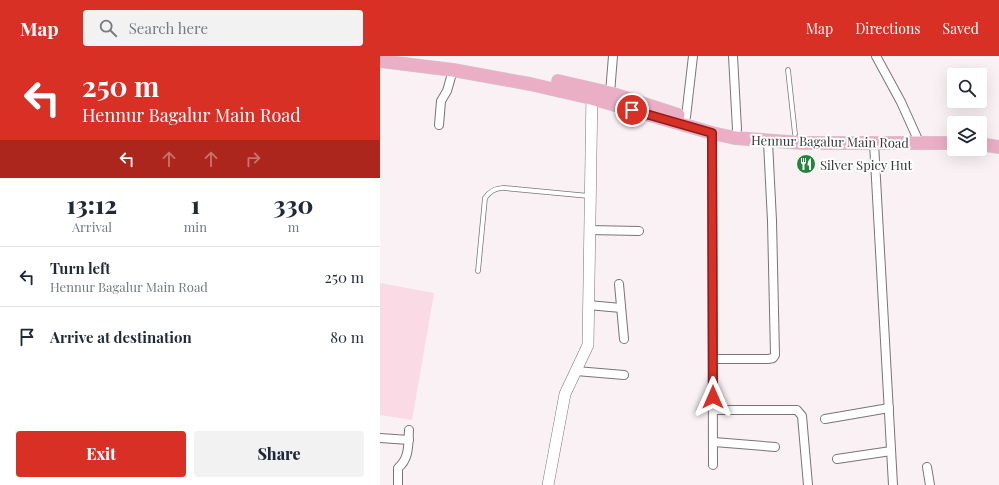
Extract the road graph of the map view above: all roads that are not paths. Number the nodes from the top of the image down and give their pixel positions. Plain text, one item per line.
1 (407, 56) edge
2 (613, 56) edge
3 (694, 56) edge
4 (733, 56) edge
5 (876, 56) edge
6 (380, 61) edge
7 (453, 70) junction
8 (788, 70) dead end
9 (592, 93) junction
10 (610, 93) junction
11 (686, 117) junction
12 (439, 125) dead end
13 (712, 133) junction
14 (736, 134) junction
15 (795, 134) junction
16 (947, 136) edge
17 (987, 136) edge
18 (918, 138) junction
19 (999, 138) edge
20 (768, 142) junction
21 (947, 142) edge
22 (874, 143) junction
23 (987, 145) edge
24 (999, 147) edge
25 (589, 196) junction
26 (589, 230) junction
27 (639, 231) dead end
28 (478, 271) dead end
29 (618, 284) dead end
30 (588, 305) junction
31 (621, 308) junction
32 (624, 339) dead end
33 (713, 359) junction
34 (576, 371) junction
35 (624, 374) dead end
36 (889, 408) junction
37 (714, 410) junction
38 (825, 419) dead end
39 (409, 430) dead end
40 (380, 438) edge
41 (409, 440) junction
42 (714, 442) junction
43 (775, 447) dead end
44 (891, 451) junction
45 (837, 458) dead end
46 (714, 465) dead end
47 (927, 467) dead end
48 (398, 485) edge
49 (548, 485) edge
50 (808, 485) edge
51 (893, 485) edge
52 (930, 485) edge

1 - 9 main road, Hennur Bagalur Main Road
2 - 10 street
3 - 11 street
4 - 14 street
5 - 18 street
6 - 7 main road, Hennur Bagalur Main Road
7 - 9 main road, Hennur Bagalur Main Road
7 - 12 street
8 - 15 lane
9 - 10 main road, Hennur Bagalur Main Road
9 - 13 main road, Hennur Bagalur Main Road
9 - 25 street
10 - 11 main road, Hennur Bagalur Main Road
11 - 14 main road, Hennur Bagalur Main Road
13 - 14 main road, Hennur Bagalur Main Road
13 - 33 street
14 - 15 main road, Hennur Bagalur Main Road
14 - 20 main road, Hennur Bagalur Main Road
15 - 18 main road, Hennur Bagalur Main Road
16 - 18 main road, Hennur Bagalur Main Road
17 - 19 main road
18 - 21 main road, Hennur Bagalur Main Road
18 - 22 main road, Hennur Bagalur Main Road
20 - 22 main road, Hennur Bagalur Main Road
20 - 33 street
22 - 36 street
23 - 24 main road
25 - 26 street
25 - 28 lane
26 - 27 street
26 - 30 street
29 - 31 street
30 - 31 street
30 - 34 street
31 - 32 street
33 - 37 street
34 - 35 street
34 - 49 street
36 - 38 street
36 - 44 street
37 - 42 street
37 - 50 street
39 - 41 street
40 - 41 street
41 - 48 street
42 - 43 street
42 - 46 street
44 - 45 street
44 - 51 street
47 - 52 street

